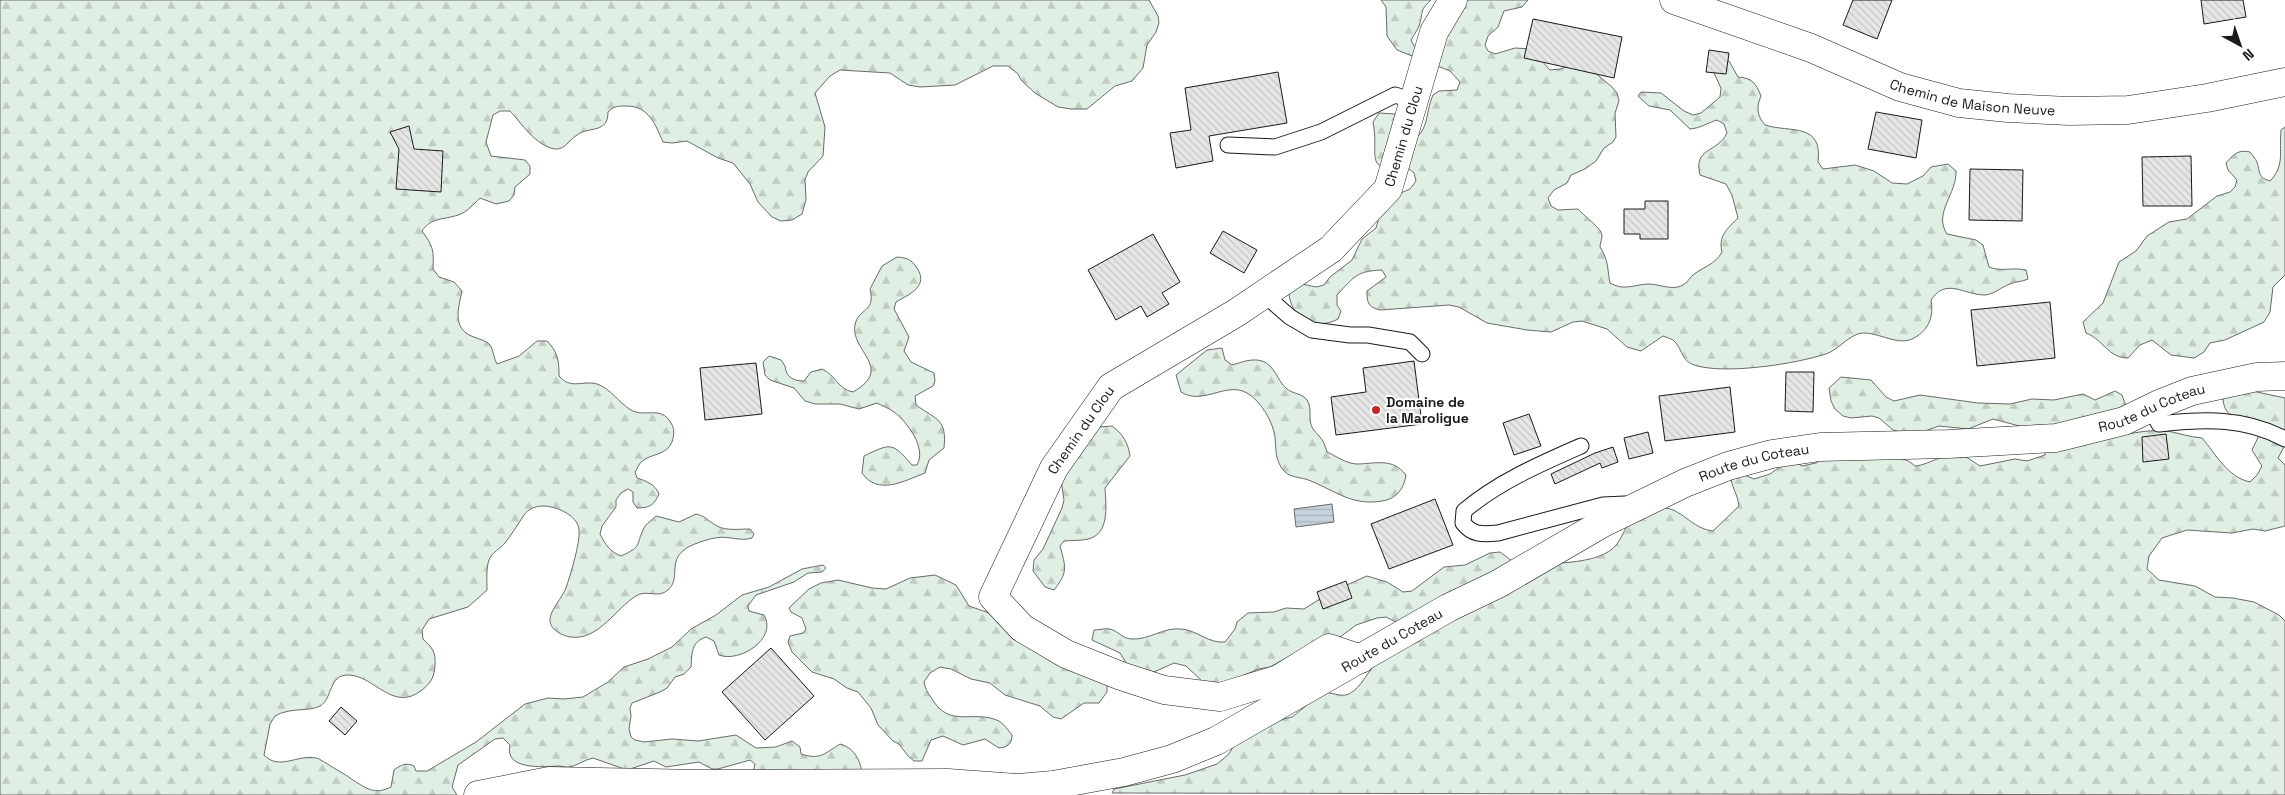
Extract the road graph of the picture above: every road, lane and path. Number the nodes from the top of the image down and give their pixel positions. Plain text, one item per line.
1 (1453, 0) edge
2 (1674, 0) edge
3 (2285, 82) edge
4 (1414, 101) junction
5 (1228, 145) dead end
6 (1266, 293) junction
7 (1422, 354) dead end
8 (2285, 376) edge
9 (2150, 408) junction
10 (2285, 439) edge
11 (1581, 446) dead end
12 (1628, 510) junction
13 (1361, 659) junction
14 (478, 795) edge

1 - 4 street, Chemin du Clou
2 - 3 street, Chemin de Maison Neuve
4 - 5 lane
4 - 6 street, Chemin du Clou
6 - 7 lane
6 - 13 street, Chemin du Clou
8 - 9 street, Route du Coteau
9 - 10 lane
9 - 12 street, Route du Coteau
11 - 12 lane
12 - 13 street, Route du Coteau
13 - 14 street, Route du Coteau

